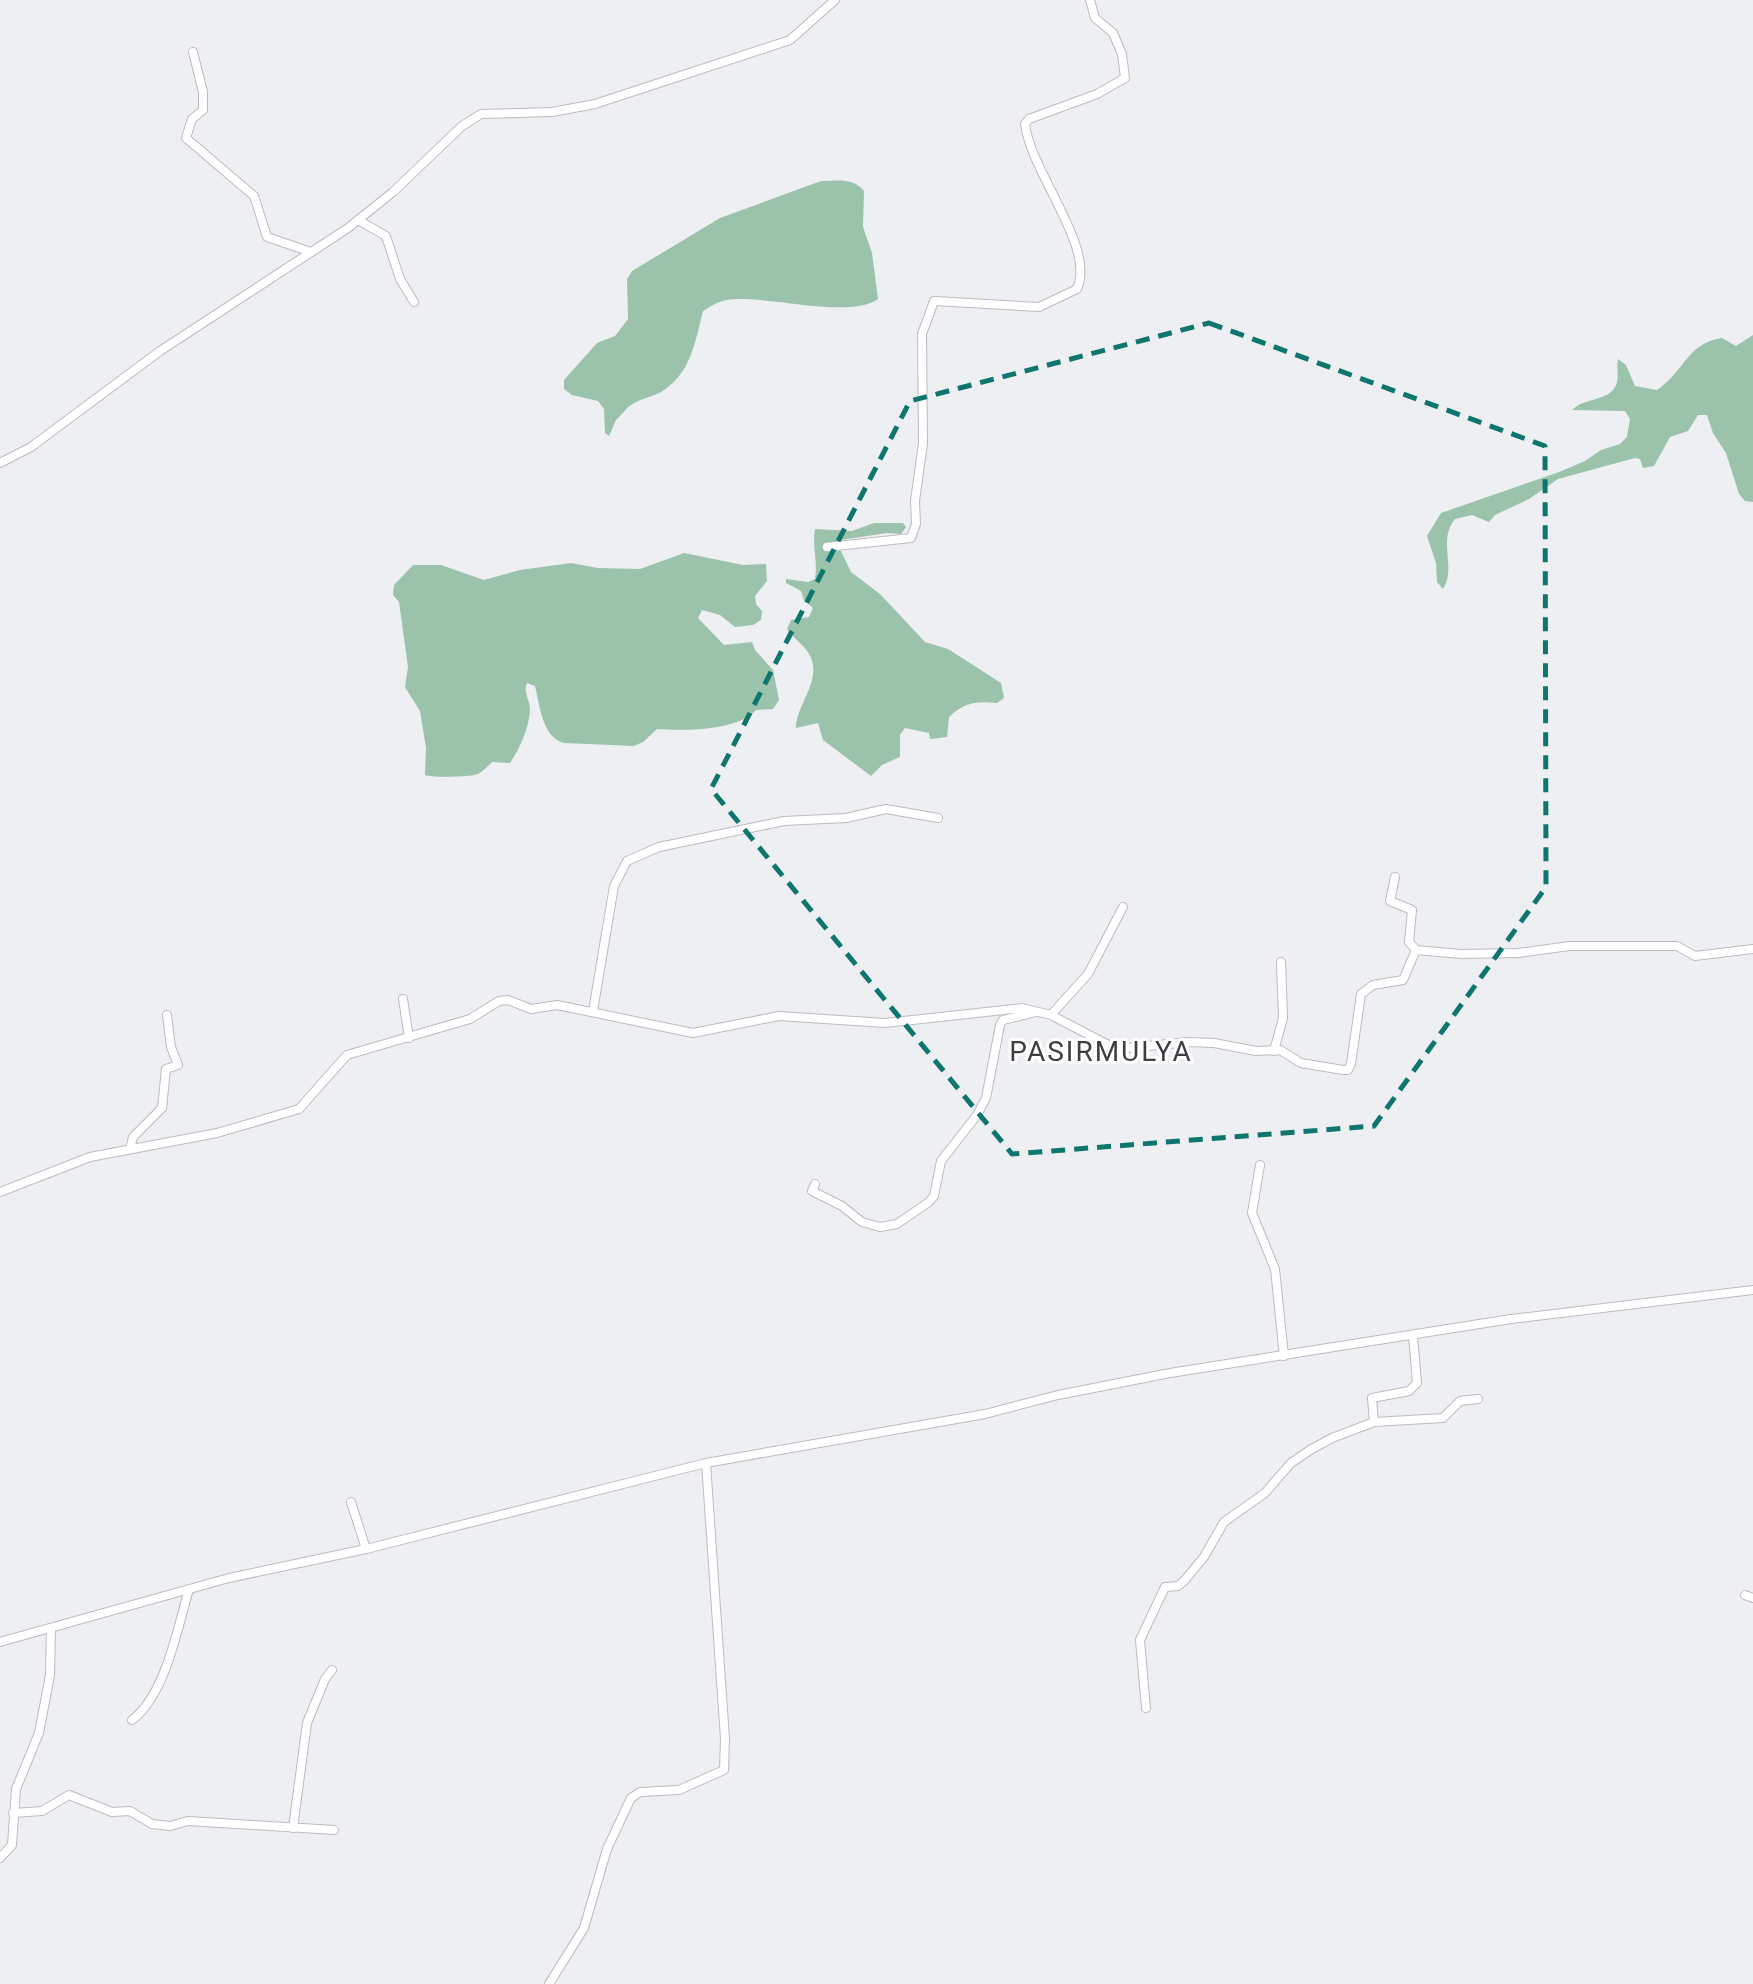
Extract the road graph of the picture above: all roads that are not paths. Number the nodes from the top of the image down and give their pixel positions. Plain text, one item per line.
1 (835, 0) edge
2 (1090, 0) edge
3 (192, 52) dead end
4 (358, 220) junction
5 (312, 252) junction
6 (414, 302) dead end
7 (0, 463) edge
8 (827, 547) dead end
9 (938, 818) dead end
10 (1395, 877) dead end
11 (1123, 907) dead end
12 (1753, 949) edge
13 (1416, 950) junction
14 (1281, 962) dead end
15 (402, 999) dead end
16 (593, 1011) junction
17 (1039, 1011) junction
18 (167, 1015) dead end
19 (1051, 1015) junction
20 (409, 1038) junction
21 (1274, 1051) junction
22 (130, 1149) junction
23 (1260, 1165) dead end
24 (815, 1184) dead end
25 (0, 1192) edge
26 (1753, 1290) edge
27 (1413, 1335) junction
28 (1284, 1356) junction
29 (1478, 1399) dead end
30 (1374, 1422) junction
31 (706, 1463) junction
32 (351, 1502) dead end
33 (366, 1549) junction
34 (189, 1589) junction
35 (51, 1628) junction
36 (0, 1642) edge
37 (332, 1671) dead end
38 (1146, 1707) dead end
39 (132, 1720) dead end
40 (13, 1813) junction
41 (293, 1829) junction
42 (334, 1830) dead end
43 (0, 1858) edge
44 (549, 1984) edge

1 - 4 street
2 - 8 street
3 - 5 street
4 - 5 street
4 - 6 street
5 - 7 street
9 - 16 street
10 - 13 street
11 - 19 street
12 - 13 street
13 - 21 street
14 - 21 street
15 - 20 street
16 - 17 street
16 - 20 street
17 - 19 street
17 - 24 street
18 - 22 street
19 - 21 street
20 - 22 street
22 - 25 street
23 - 28 street
26 - 27 street
27 - 28 street
27 - 30 street
28 - 31 street
29 - 30 street
30 - 38 street
31 - 33 street
31 - 44 street
32 - 33 street
33 - 34 street
34 - 35 street
34 - 39 street
35 - 36 street
35 - 40 street
37 - 41 street
40 - 41 street
40 - 43 street
41 - 42 street

